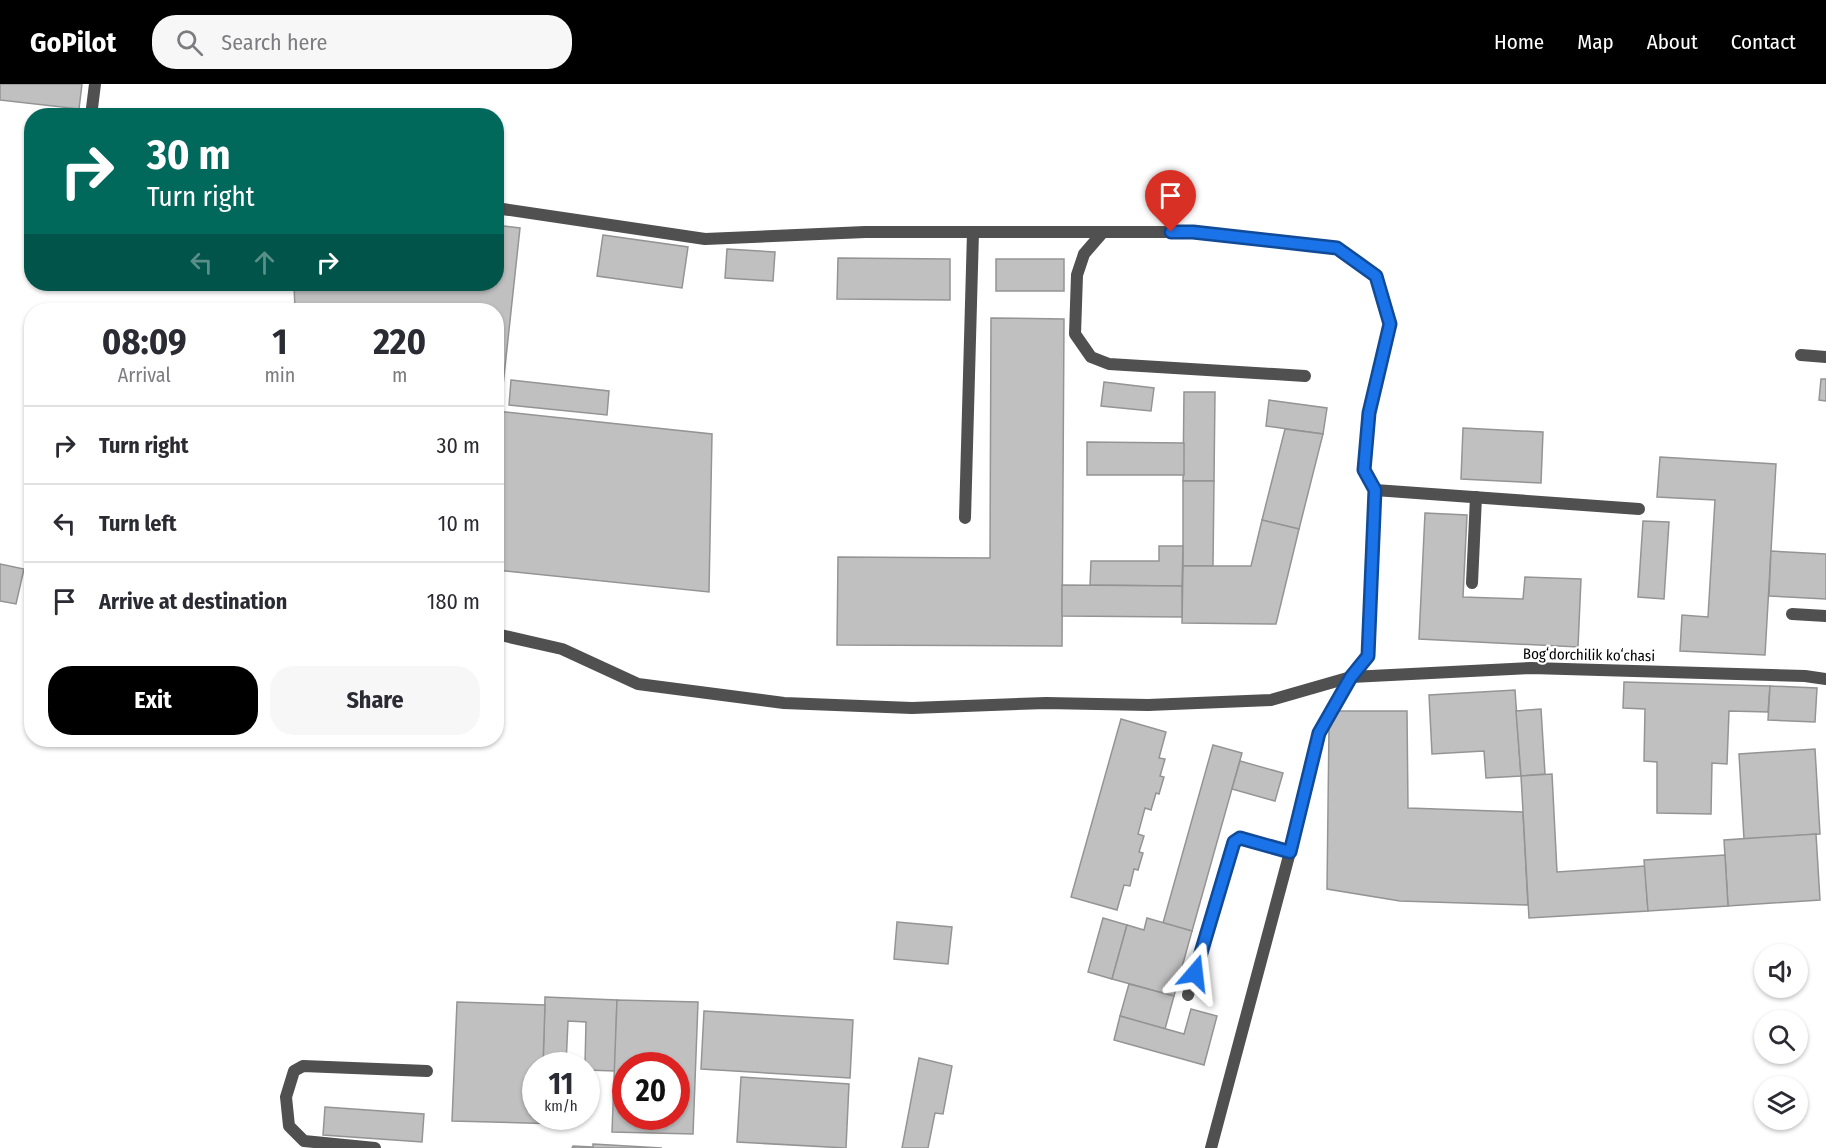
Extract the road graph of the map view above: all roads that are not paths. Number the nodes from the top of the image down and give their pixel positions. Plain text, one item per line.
1 (95, 84) edge
2 (92, 108) edge
3 (504, 209) edge
4 (973, 232) junction
5 (1103, 232) junction
6 (1801, 355) dead end
7 (1826, 357) edge
8 (1305, 376) dead end
9 (1375, 490) junction
10 (1476, 497) junction
11 (1638, 509) dead end
12 (965, 518) dead end
13 (1472, 582) dead end
14 (1792, 614) dead end
15 (1826, 616) edge
16 (504, 636) edge
17 (1351, 677) junction
18 (1826, 679) edge
19 (1290, 852) junction
20 (1188, 995) dead end
21 (428, 1071) dead end
22 (375, 1148) edge
23 (1211, 1148) edge

1 - 2 lane
3 - 4 lane
4 - 5 lane
4 - 12 lane
5 - 8 lane
5 - 9 lane
6 - 7 lane
9 - 10 lane
9 - 17 lane
10 - 11 lane
10 - 13 lane
14 - 15 lane
16 - 17 lane, Bogʻdorchilik koʻchasi
17 - 18 lane, Bogʻdorchilik koʻchasi
17 - 19 lane
19 - 20 lane
19 - 23 lane
21 - 22 lane

